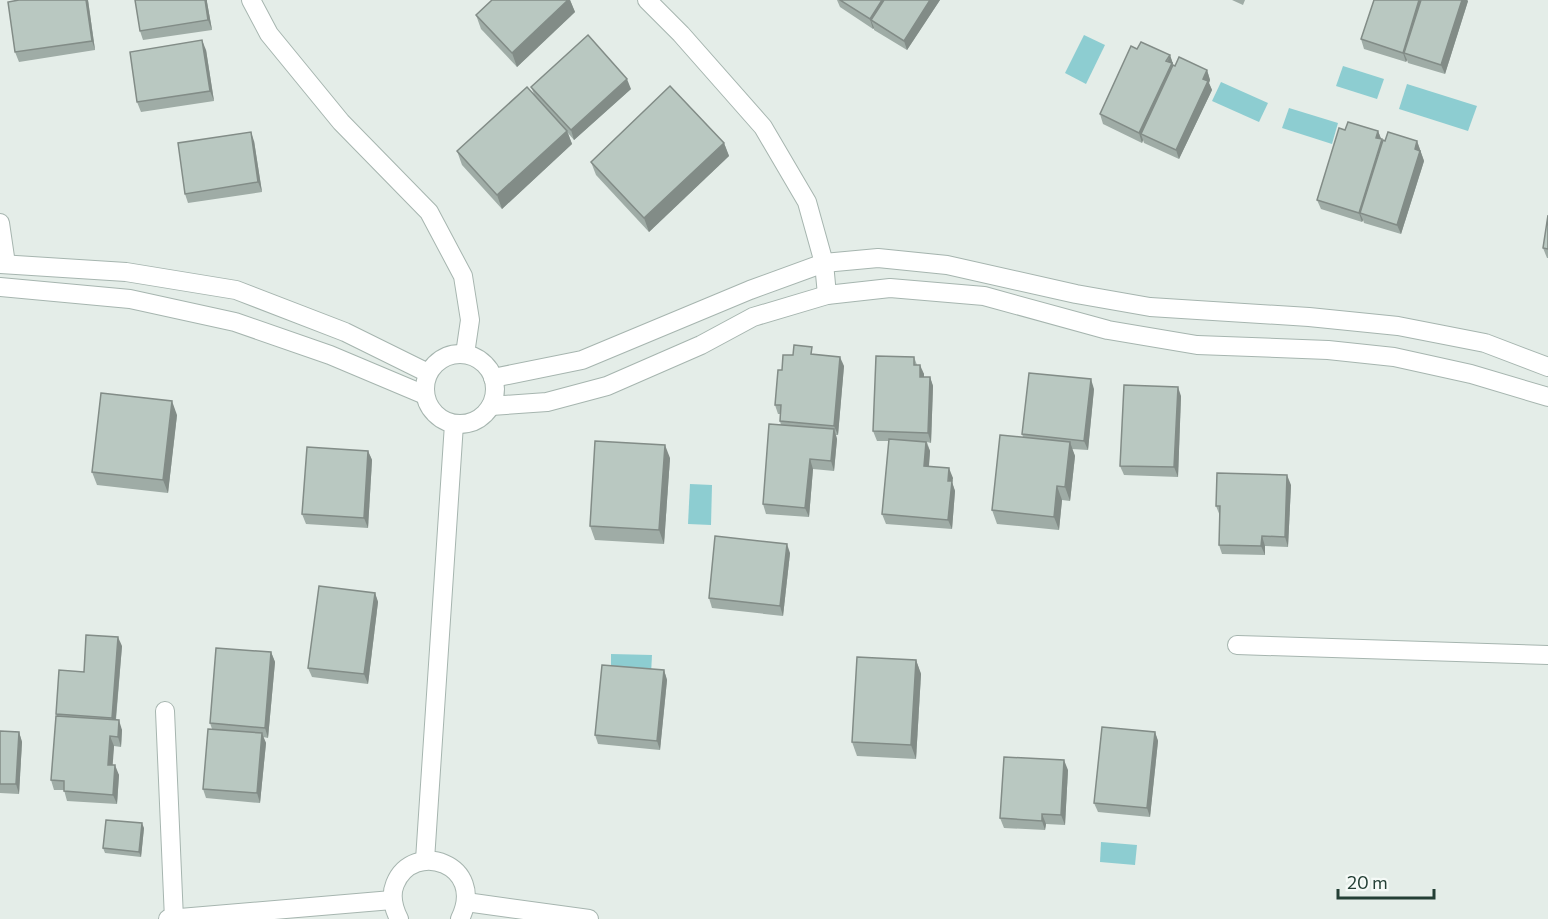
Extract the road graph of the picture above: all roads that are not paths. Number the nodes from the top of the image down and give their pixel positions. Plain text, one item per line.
1 (251, 0) edge
2 (647, 0) edge
3 (0, 223) edge
4 (824, 263) junction
5 (3, 264) edge
6 (0, 287) edge
7 (827, 295) junction
8 (465, 354) junction
9 (1548, 367) edge
10 (429, 372) junction
11 (493, 378) junction
12 (425, 395) junction
13 (1548, 397) edge
14 (491, 406) junction
15 (454, 424) junction
16 (1237, 645) dead end
17 (1548, 655) edge
18 (165, 711) dead end
19 (425, 860) junction
20 (392, 900) junction
21 (463, 911) edge
22 (174, 918) edge
23 (168, 919) edge
24 (399, 919) edge
25 (589, 919) edge

1 - 8 street
2 - 4 street
3 - 5 street
4 - 7 street
4 - 9 street
4 - 11 street
5 - 10 street
6 - 12 street
7 - 13 street
7 - 14 street
8 - 10 street
8 - 11 street
10 - 12 street
11 - 14 street
12 - 15 street
14 - 15 street
15 - 19 street
16 - 17 street
18 - 22 street
19 - 20 street
19 - 21 street
20 - 22 street
20 - 24 street
21 - 25 street
22 - 23 street

